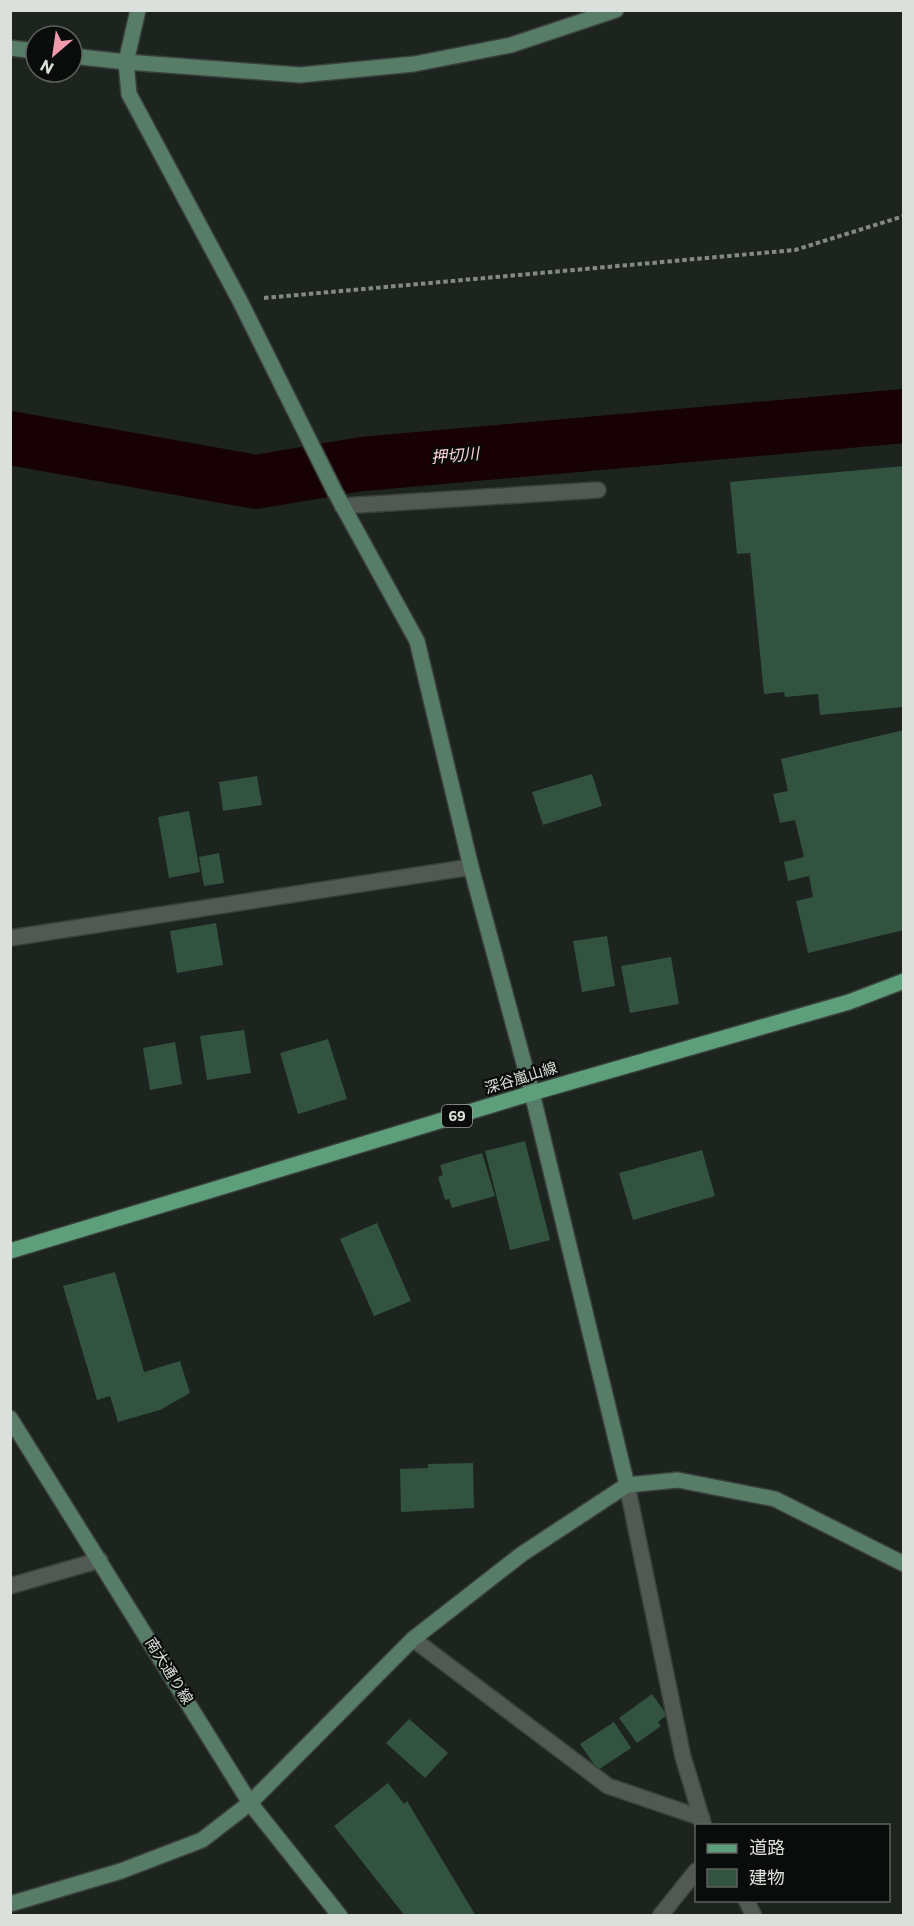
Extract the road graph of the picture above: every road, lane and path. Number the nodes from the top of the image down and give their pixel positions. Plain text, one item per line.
1 (138, 10) edge
2 (616, 10) edge
3 (84, 57) edge
4 (126, 62) junction
5 (903, 216) edge
6 (240, 301) junction
7 (598, 490) dead end
8 (342, 506) junction
9 (471, 867) junction
10 (10, 938) edge
11 (903, 981) edge
12 (532, 1093) junction
13 (10, 1251) edge
14 (10, 1418) edge
15 (627, 1485) junction
16 (99, 1560) junction
17 (903, 1564) edge
18 (10, 1586) edge
19 (413, 1639) junction
20 (250, 1803) junction
21 (703, 1822) edge
22 (695, 1872) edge
23 (747, 1902) edge
24 (10, 1904) edge
25 (340, 1916) edge
26 (660, 1916) edge
27 (754, 1916) edge

1 - 4 street
2 - 4 street
3 - 4 street
4 - 6 street
5 - 6 path
6 - 8 street
7 - 8 street
8 - 9 street
9 - 10 street
9 - 12 street
11 - 12 main road, 深谷嵐山線 / 69
12 - 13 main road, 深谷嵐山線 / 69
12 - 15 street
14 - 16 street, 南大通り線
15 - 17 street
15 - 19 street
15 - 21 street
16 - 18 street
16 - 20 street, 南大通り線
19 - 20 street
19 - 21 street
20 - 24 street
20 - 25 street, 南大通り線
22 - 26 street
23 - 27 street

